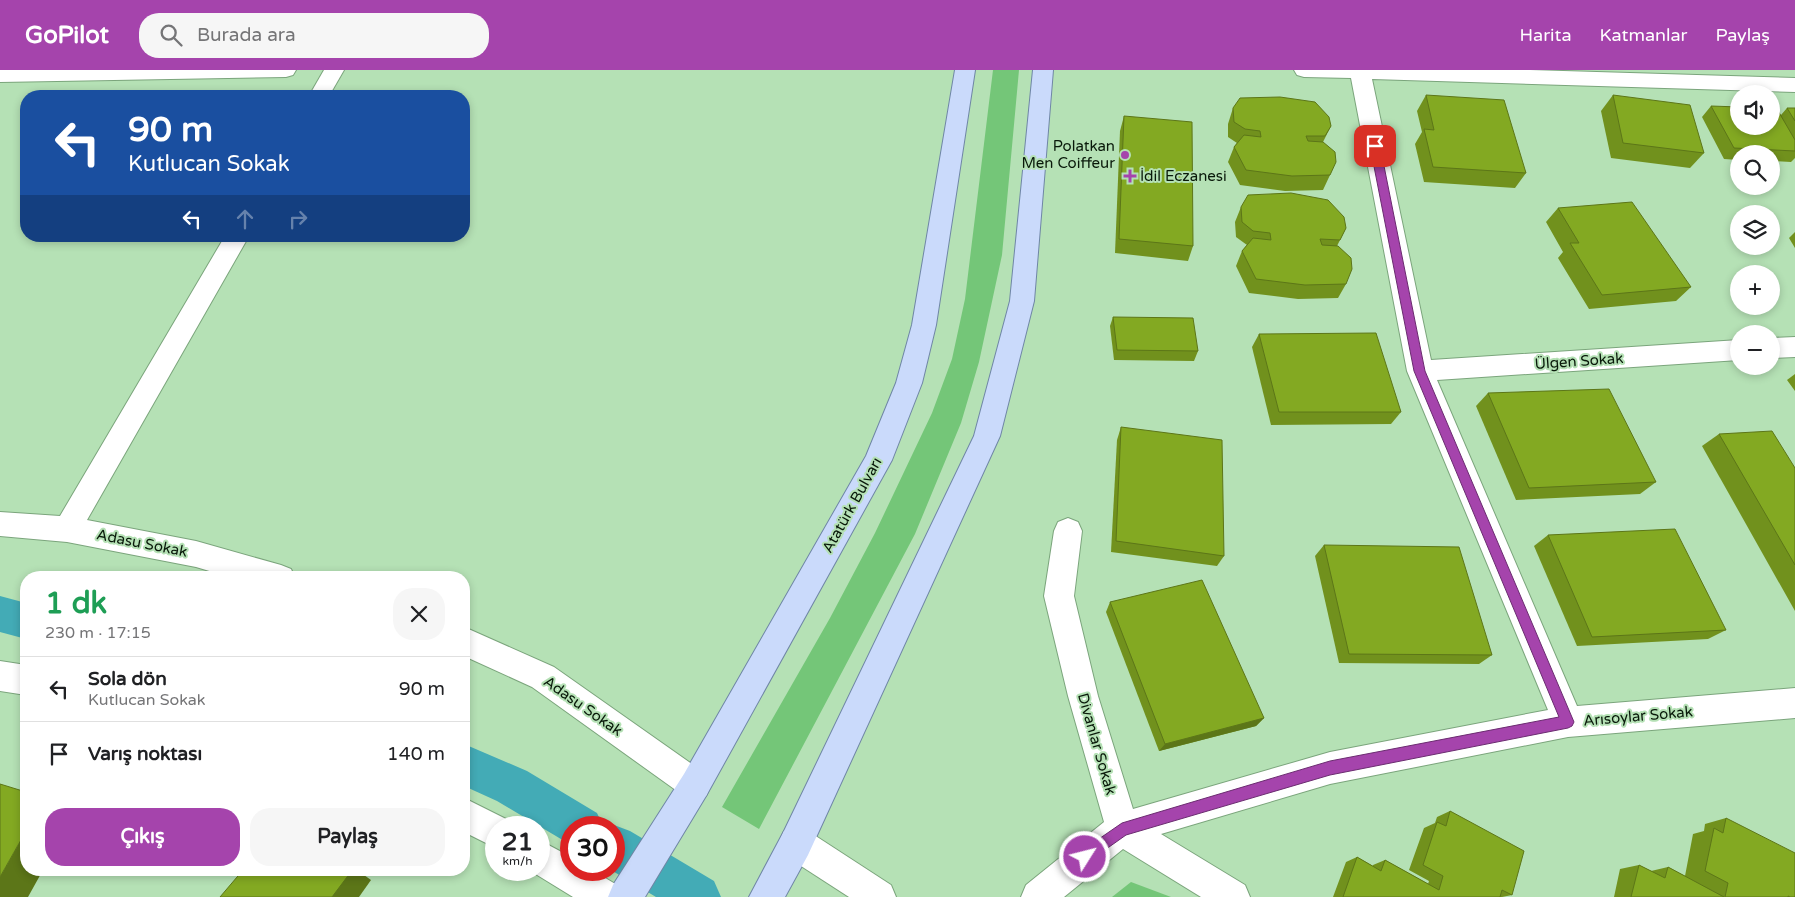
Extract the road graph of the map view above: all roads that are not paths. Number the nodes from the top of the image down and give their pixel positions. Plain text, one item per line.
1 (286, 70) edge
2 (334, 70) edge
3 (965, 70) edge
4 (1043, 70) edge
5 (1304, 70) edge
6 (1360, 71) edge
7 (0, 74) edge
8 (1597, 75) edge
9 (1795, 85) edge
10 (322, 90) edge
11 (234, 242) edge
12 (1795, 347) edge
13 (1780, 348) edge
14 (1730, 351) edge
15 (1420, 371) junction
16 (0, 524) edge
17 (66, 530) junction
18 (1068, 531) dead end
19 (256, 571) edge
20 (470, 644) edge
21 (0, 676) edge
22 (20, 679) edge
23 (1795, 704) edge
24 (1568, 722) junction
25 (692, 789) junction
26 (470, 817) edge
27 (485, 826) edge
28 (1122, 829) junction
29 (794, 846) junction
30 (550, 863) edge
31 (605, 897) edge
32 (625, 897) edge
33 (766, 897) edge
34 (879, 897) edge
35 (1038, 897) edge
36 (1233, 897) edge

1 - 7 street
2 - 10 street
3 - 25 main road, Atatürk Bulvarı
4 - 29 main road
5 - 6 street
6 - 8 street
6 - 15 street
8 - 9 street
11 - 17 street
12 - 13 street
14 - 15 street, Ülgen Sokak
15 - 24 street
16 - 17 street, Adasu Sokak
17 - 19 street, Adasu Sokak
18 - 28 street, Divanlar Sokak
20 - 25 street, Adasu Sokak
21 - 22 street
23 - 24 street, Arısoylar Sokak
24 - 28 street, Arısoylar Sokak
25 - 32 main road, Atatürk Bulvarı
26 - 27 street
28 - 35 street, Arısoylar Sokak
28 - 36 street
29 - 33 main road
29 - 34 street
30 - 31 street

